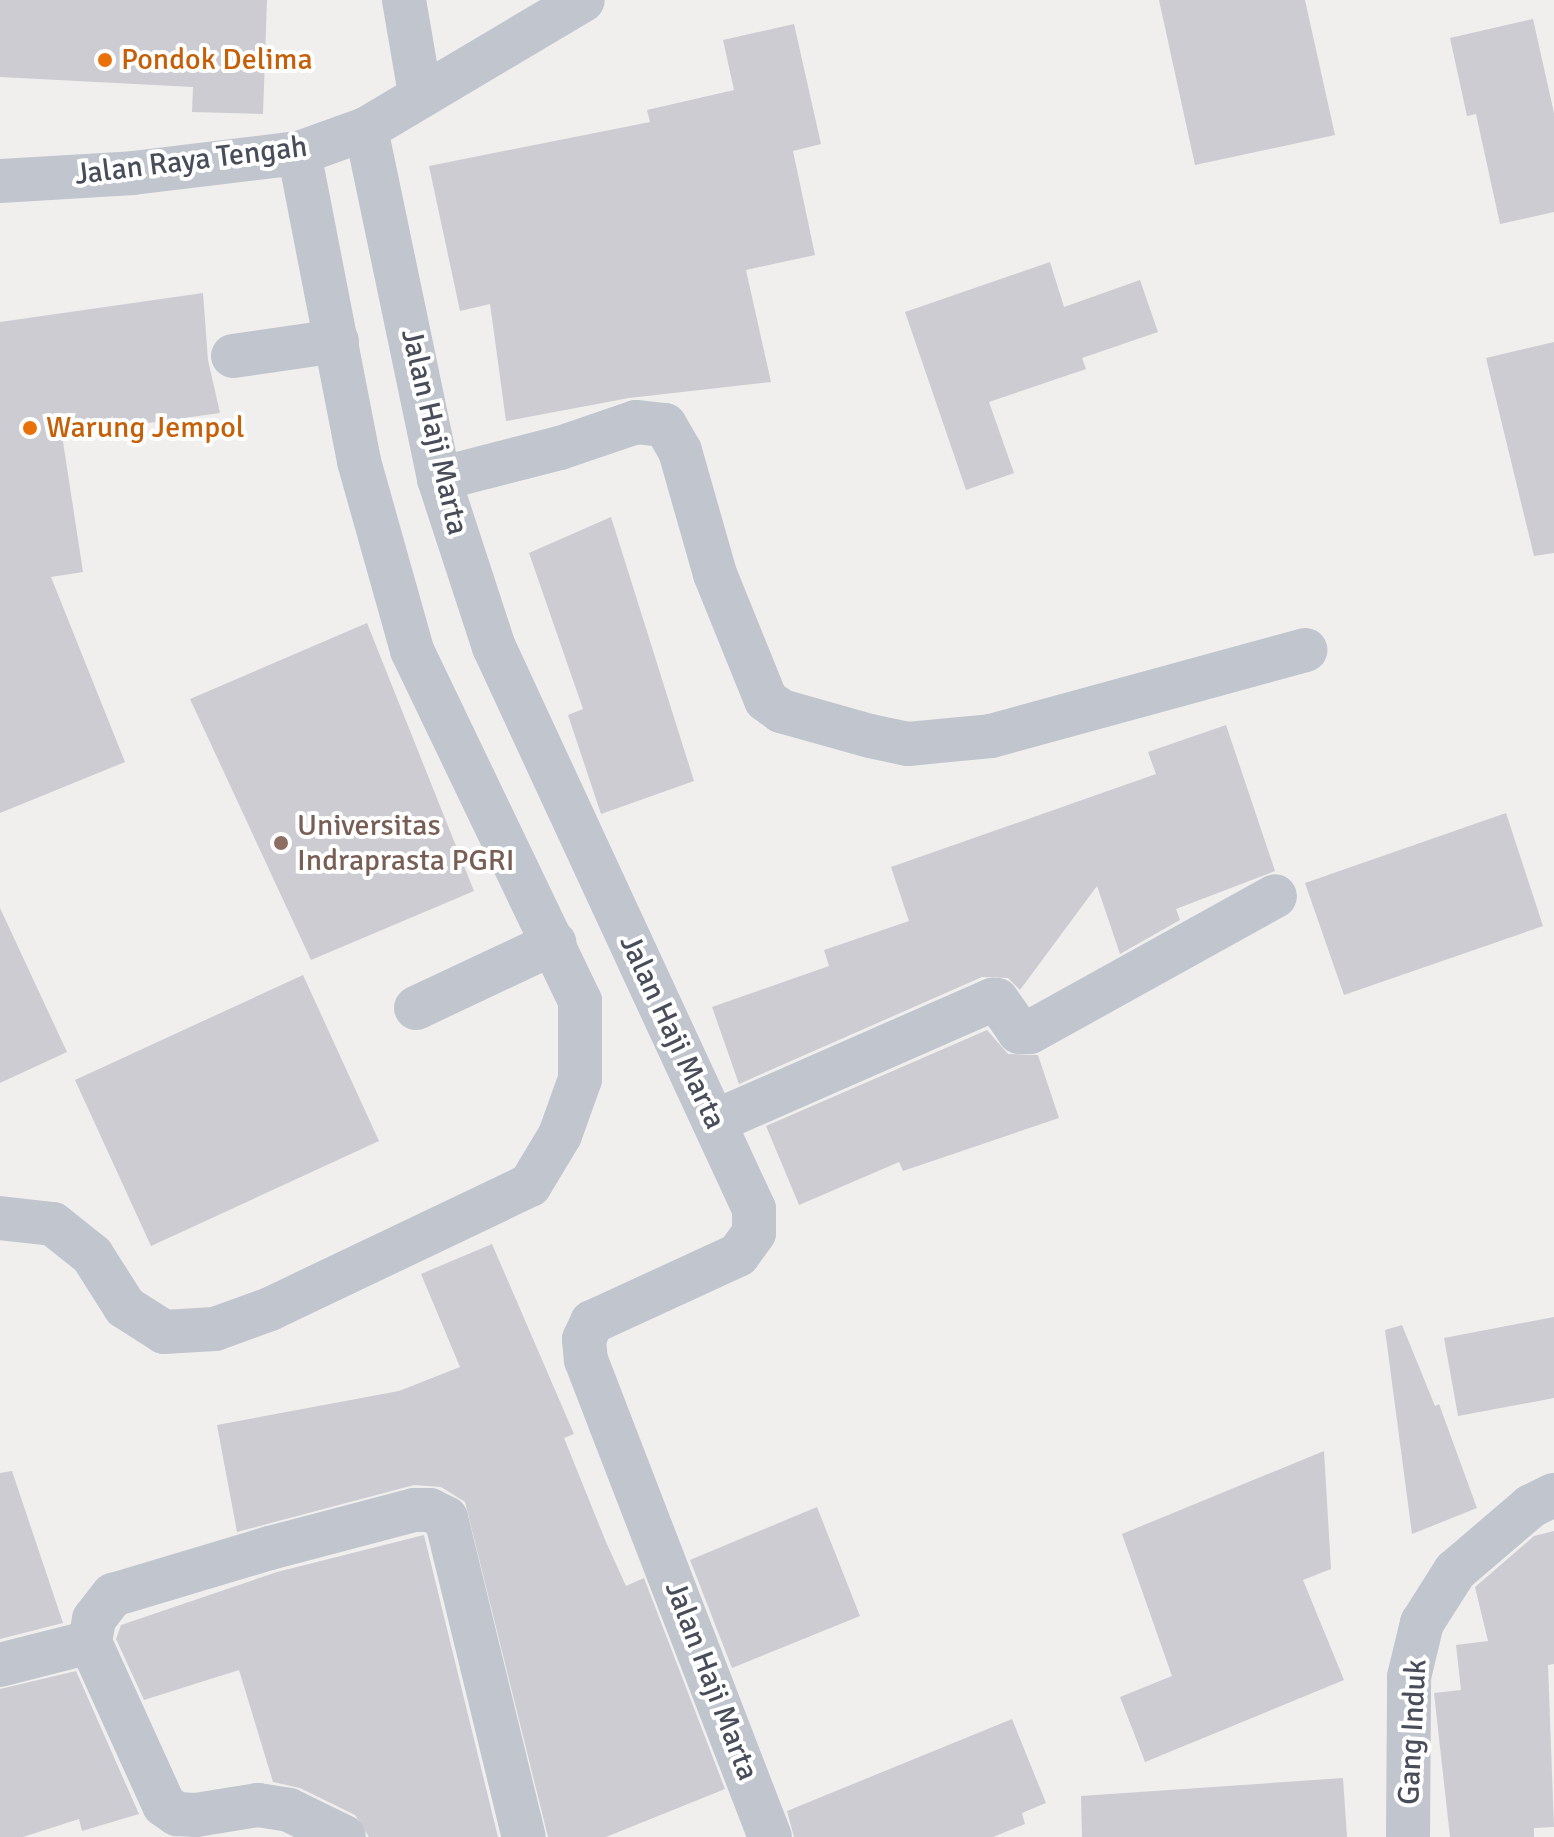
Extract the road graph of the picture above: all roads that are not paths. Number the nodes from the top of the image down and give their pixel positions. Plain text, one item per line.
1 (404, 0) edge
2 (583, 0) edge
3 (420, 94) junction
4 (366, 129) junction
5 (299, 153) junction
6 (0, 181) edge
7 (337, 341) junction
8 (233, 356) dead end
9 (439, 479) junction
10 (1305, 650) dead end
11 (1275, 896) dead end
12 (554, 943) junction
13 (416, 1008) dead end
14 (714, 1122) junction
15 (0, 1218) edge
16 (1554, 1495) edge
17 (90, 1642) junction
18 (0, 1665) edge
19 (344, 1837) edge
20 (524, 1837) edge
21 (770, 1837) edge
22 (1408, 1837) edge

1 - 3 street
2 - 3 street, Jalan Raya Tengah
3 - 4 street, Jalan Raya Tengah
4 - 5 street, Jalan Raya Tengah
4 - 9 street, Jalan Haji Marta
5 - 6 street, Jalan Raya Tengah
5 - 7 street
7 - 8 street
7 - 12 street
9 - 10 street
9 - 14 street, Jalan Haji Marta
11 - 14 street
12 - 13 street
12 - 15 street
14 - 21 street, Jalan Haji Marta
16 - 22 street, Gang Induk
17 - 18 street
17 - 19 street
17 - 20 street

